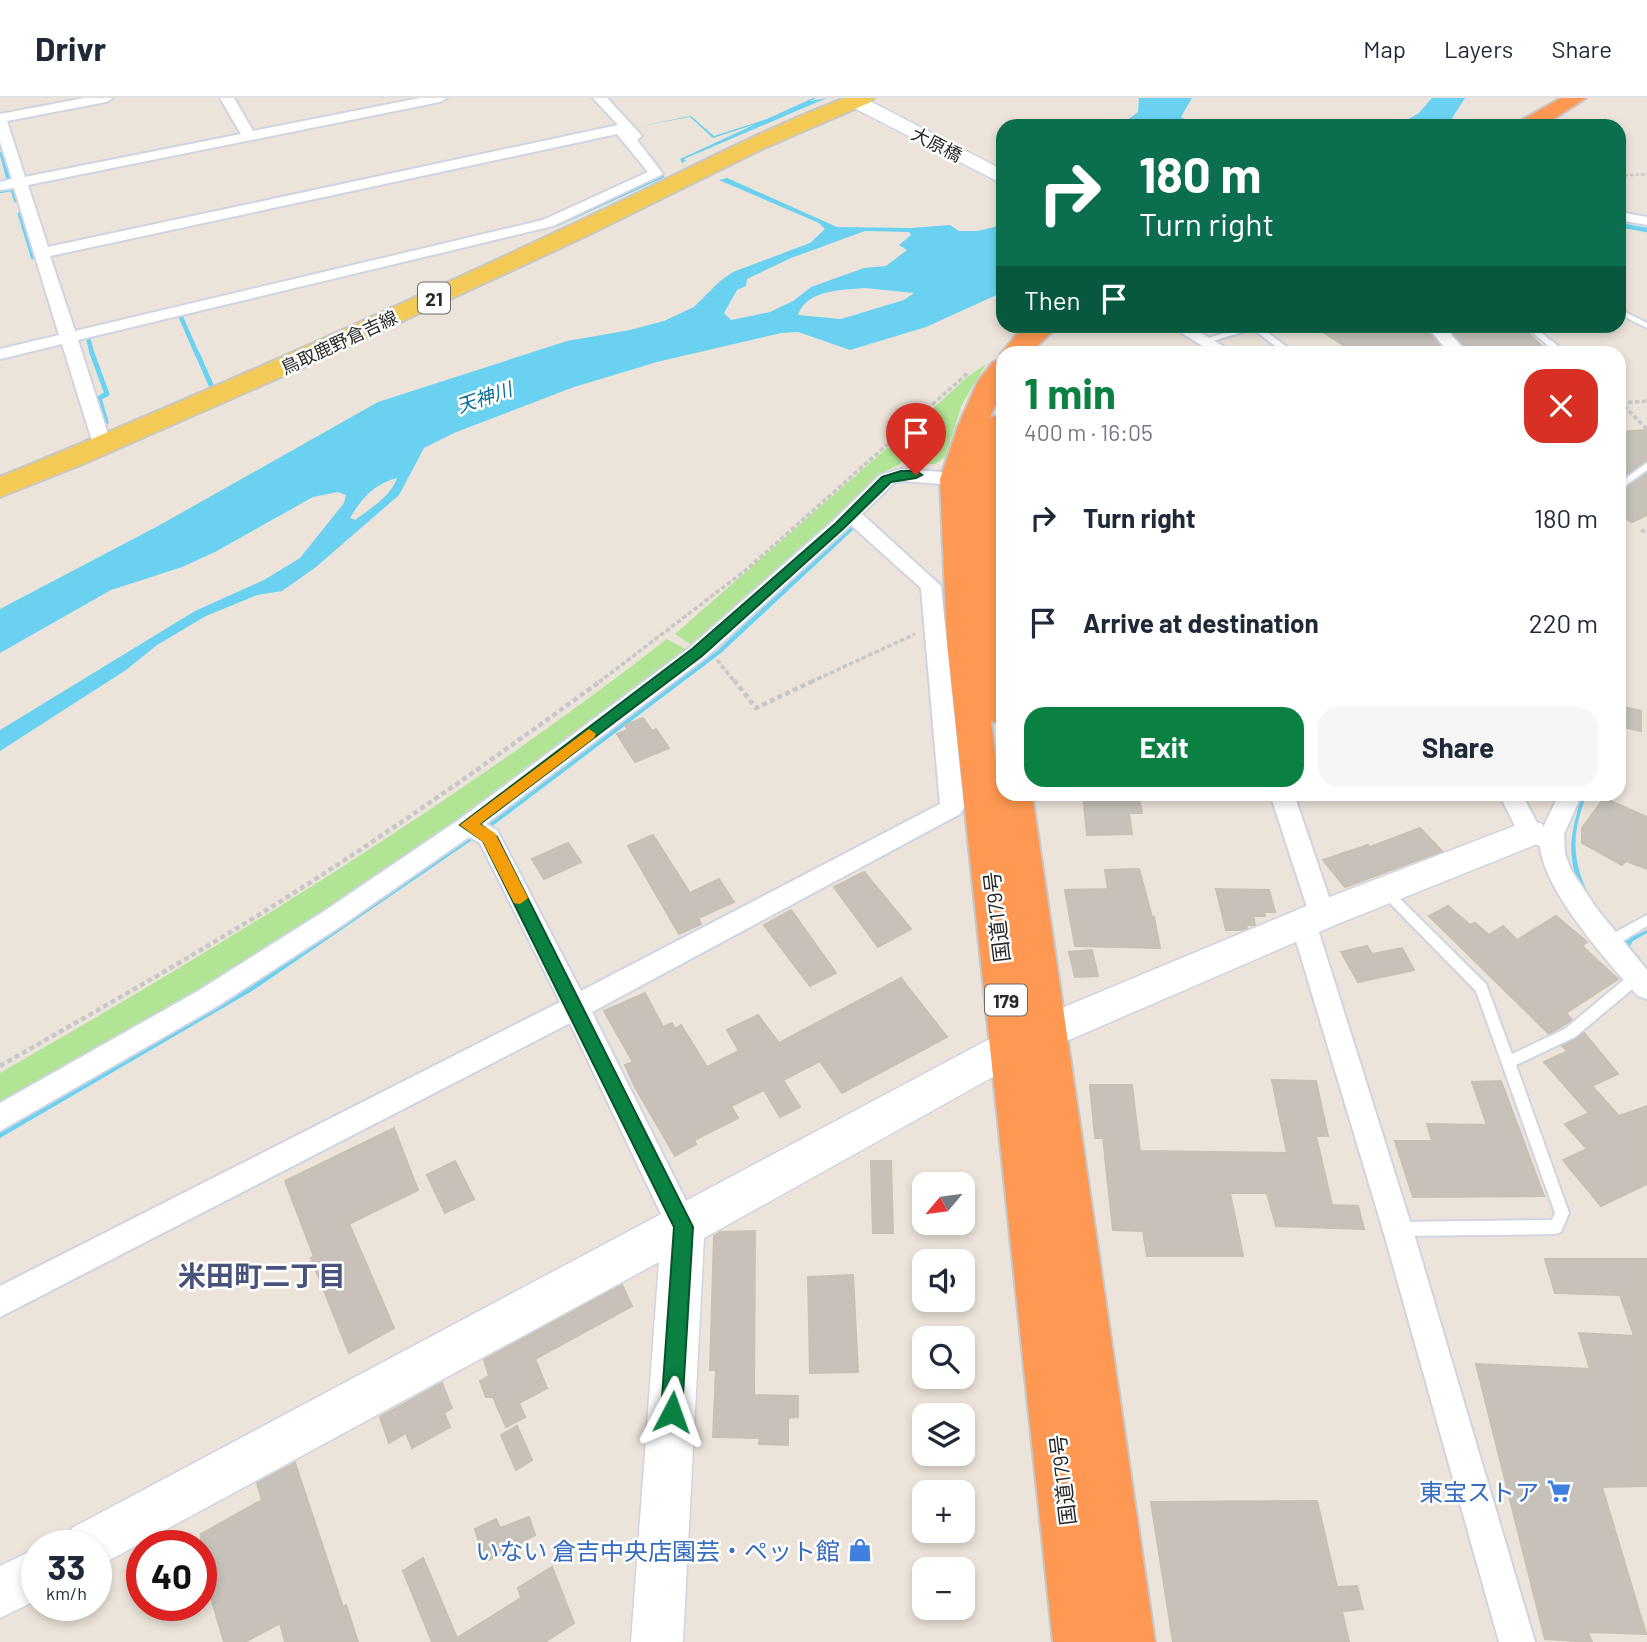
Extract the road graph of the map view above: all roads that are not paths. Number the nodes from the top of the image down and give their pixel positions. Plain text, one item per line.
1 (106, 98) edge
2 (227, 98) edge
3 (344, 98) edge
4 (440, 98) edge
5 (600, 98) edge
6 (1576, 98) edge
7 (1601, 98) edge
8 (863, 103) edge
9 (356, 115) junction
10 (0, 119) edge
11 (1540, 119) edge
12 (1570, 119) edge
13 (624, 128) junction
14 (249, 136) junction
15 (996, 174) edge
16 (20, 182) junction
17 (683, 182) junction
18 (0, 186) edge
19 (41, 253) junction
20 (1626, 315) edge
21 (1647, 327) edge
22 (1044, 333) edge
23 (1192, 333) edge
24 (1230, 333) edge
25 (1264, 333) edge
26 (1538, 333) edge
27 (68, 338) junction
28 (1206, 340) junction
29 (1021, 346) edge
30 (1215, 346) edge
31 (1281, 346) edge
32 (1554, 346) edge
33 (0, 354) edge
34 (986, 369) edge
35 (996, 438) edge
36 (103, 447) junction
37 (1647, 466) edge
38 (955, 479) junction
39 (1626, 482) edge
40 (0, 488) edge
41 (851, 514) junction
42 (996, 658) edge
43 (1014, 801) edge
44 (1284, 801) edge
45 (1515, 801) edge
46 (1566, 801) edge
47 (468, 825) junction
48 (1540, 837) junction
49 (1385, 890) junction
50 (1313, 919) junction
51 (1647, 920) edge
52 (1608, 943) junction
53 (1642, 983) edge
54 (576, 1007) junction
55 (1029, 1038) junction
56 (1508, 1062) junction
57 (0, 1118) edge
58 (683, 1227) junction
59 (1398, 1229) junction
60 (0, 1302) edge
61 (112, 1533) edge
62 (21, 1582) edge
63 (0, 1593) edge
64 (649, 1636) edge
65 (1081, 1642) edge
66 (1127, 1642) edge
67 (1517, 1642) edge

1 - 10 street
2 - 14 street
3 - 9 street
4 - 9 street
5 - 13 street
6 - 11 highway
7 - 12 highway
8 - 15 street, 大原橋
8 - 17 main road, 鳥取鹿野倉吉線 / 21
9 - 14 street
10 - 16 street
13 - 17 street
13 - 19 street
13 - 27 street
14 - 16 street
16 - 18 street
16 - 19 street
17 - 36 main road, 鳥取鹿野倉吉線 / 21
19 - 27 street
20 - 21 lane
22 - 29 highway
23 - 28 street
24 - 28 lane
25 - 31 lane
26 - 32 lane
27 - 33 street
27 - 36 street
28 - 30 street
34 - 38 highway, 国道179号 / 179
35 - 42 highway
36 - 40 main road, 鳥取鹿野倉吉線 / 21
37 - 39 lane
38 - 41 street
38 - 55 highway, 国道179号 / 179
41 - 47 street
41 - 54 street
43 - 55 highway, 国道179号 / 179
44 - 50 street
45 - 48 street
46 - 48 street
47 - 54 street
47 - 57 street
48 - 49 street
48 - 52 street
49 - 50 street
49 - 56 lane
50 - 55 street
50 - 59 street
51 - 52 lane
52 - 53 street
53 - 56 lane
54 - 58 street
54 - 60 street
55 - 58 street
55 - 65 highway, 国道179号 / 179
55 - 66 highway, 国道179号 / 179
56 - 59 lane
58 - 61 street
58 - 64 street
59 - 67 street
62 - 63 street

